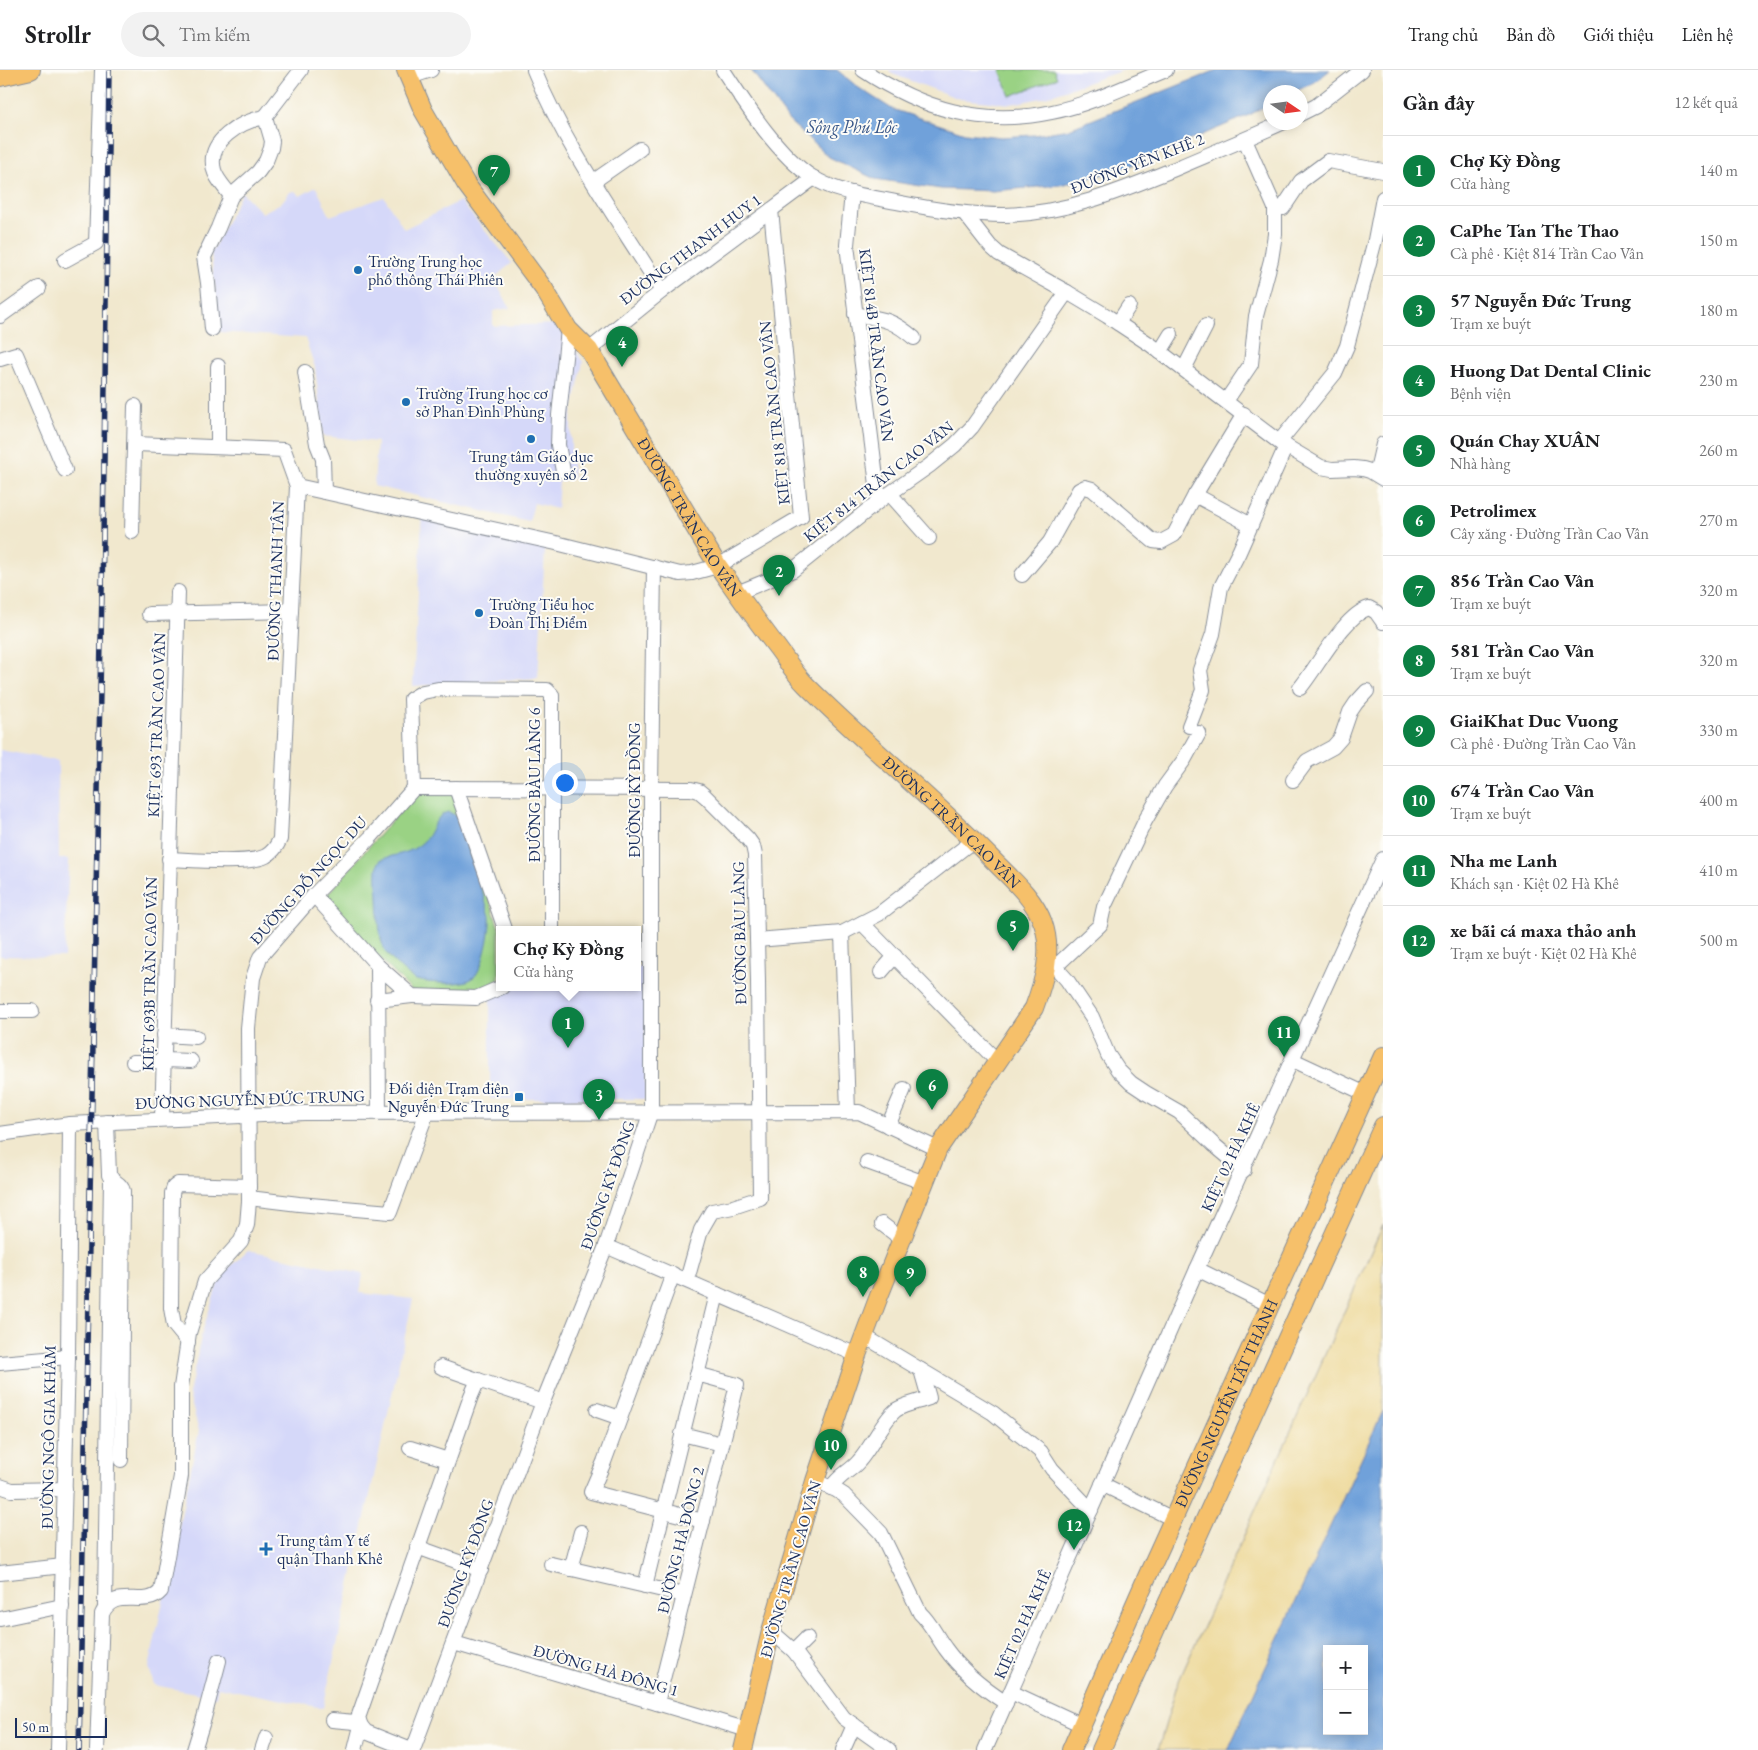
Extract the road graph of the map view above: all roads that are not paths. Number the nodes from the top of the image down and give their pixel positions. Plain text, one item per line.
1 (31, 70) edge
2 (102, 70) edge
3 (302, 70) edge
4 (431, 70) edge
5 (534, 70) edge
6 (723, 70) edge
7 (863, 70) edge
8 (1166, 70) edge
9 (1362, 70) edge
10 (408, 74) edge
11 (0, 77) edge
12 (1308, 109) edge
13 (265, 117) junction
14 (1267, 130) edge
15 (1245, 140) junction
16 (640, 149) dead end
17 (1383, 171) edge
18 (814, 178) junction
19 (594, 181) junction
20 (852, 193) junction
21 (232, 196) junction
22 (1383, 198) edge
23 (1275, 208) junction
24 (772, 210) junction
25 (965, 214) junction
26 (65, 260) dead end
27 (39, 288) dead end
28 (662, 291) junction
29 (1067, 292) junction
30 (1129, 306) dead end
31 (855, 314) junction
32 (0, 316) edge
33 (1118, 323) junction
34 (1206, 326) dead end
35 (212, 329) dead end
36 (568, 329) junction
37 (1171, 334) dead end
38 (914, 338) dead end
39 (589, 350) junction
40 (1160, 352) junction
41 (0, 360) edge
42 (218, 366) dead end
43 (1184, 369) junction
44 (305, 372) dead end
45 (1226, 401) junction
46 (135, 406) dead end
47 (1244, 414) junction
48 (135, 444) junction
49 (1283, 444) junction
50 (1383, 444) edge
51 (218, 447) junction
52 (65, 470) dead end
53 (563, 471) dead end
54 (1379, 476) edge
55 (296, 486) junction
56 (324, 492) junction
57 (1194, 495) junction
58 (885, 497) junction
59 (1251, 525) junction
60 (132, 532) dead end
61 (929, 538) dead end
62 (718, 566) junction
63 (654, 567) junction
64 (1022, 576) dead end
65 (178, 592) dead end
66 (737, 594) junction
67 (291, 611) junction
68 (149, 614) dead end
69 (178, 614) junction
70 (1383, 622) edge
71 (1300, 688) dead end
72 (1367, 691) dead end
73 (1293, 780) dead end
74 (414, 788) junction
75 (456, 788) junction
76 (552, 788) junction
77 (651, 788) junction
78 (974, 840) junction
79 (169, 859) junction
80 (1383, 860) edge
81 (314, 895) junction
82 (862, 923) junction
83 (504, 926) edge
84 (552, 926) edge
85 (842, 933) junction
86 (757, 940) junction
87 (644, 955) edge
88 (895, 956) junction
89 (1051, 963) junction
90 (378, 966) junction
91 (881, 972) dead end
92 (496, 990) edge
93 (412, 996) junction
94 (377, 1000) junction
95 (0, 1011) edge
96 (32, 1011) dead end
97 (164, 1035) junction
98 (196, 1037) dead end
99 (1383, 1056) edge
100 (1293, 1060) junction
101 (164, 1061) junction
102 (191, 1061) dead end
103 (997, 1061) junction
104 (134, 1062) dead end
105 (904, 1090) dead end
106 (1366, 1094) junction
107 (651, 1111) junction
108 (758, 1111) junction
109 (379, 1112) junction
110 (427, 1112) junction
111 (848, 1112) junction
112 (248, 1115) junction
113 (162, 1119) junction
114 (107, 1122) junction
115 (70, 1124) junction
116 (888, 1126) junction
117 (1383, 1126) edge
118 (0, 1134) edge
119 (938, 1149) junction
120 (867, 1162) dead end
121 (1244, 1170) junction
122 (111, 1178) junction
123 (925, 1183) junction
124 (249, 1192) junction
125 (882, 1224) dead end
126 (1304, 1232) junction
127 (901, 1242) junction
128 (1330, 1244) junction
129 (606, 1246) junction
130 (1197, 1269) junction
131 (673, 1274) junction
132 (687, 1280) junction
133 (717, 1294) junction
134 (1270, 1305) junction
135 (864, 1336) junction
136 (188, 1342) junction
137 (857, 1355) junction
138 (68, 1357) junction
139 (0, 1363) edge
140 (441, 1367) dead end
141 (922, 1370) junction
142 (697, 1374) junction
143 (478, 1380) junction
144 (543, 1402) junction
145 (597, 1410) dead end
146 (620, 1418) junction
147 (682, 1434) junction
148 (722, 1444) junction
149 (410, 1448) dead end
150 (122, 1460) dead end
151 (448, 1460) junction
152 (815, 1481) junction
153 (1102, 1484) junction
154 (0, 1486) edge
155 (831, 1488) junction
156 (65, 1489) junction
157 (663, 1510) junction
158 (1091, 1510) junction
159 (1173, 1519) junction
160 (703, 1521) junction
161 (581, 1532) dead end
162 (417, 1547) junction
163 (551, 1564) dead end
164 (63, 1566) junction
165 (571, 1569) junction
166 (481, 1570) junction
167 (0, 1573) edge
168 (644, 1586) junction
169 (684, 1595) junction
170 (1138, 1599) junction
171 (105, 1605) junction
172 (62, 1606) junction
173 (1165, 1610) junction
174 (0, 1619) edge
175 (771, 1631) junction
176 (808, 1638) dead end
177 (454, 1643) junction
178 (794, 1651) junction
179 (219, 1661) dead end
180 (1009, 1697) junction
181 (657, 1703) junction
182 (332, 1720) dead end
183 (360, 1724) junction
184 (854, 1725) junction
185 (1082, 1725) junction
186 (748, 1730) junction
187 (58, 1750) edge
188 (96, 1750) edge
189 (194, 1750) edge
190 (355, 1750) edge
191 (412, 1750) edge
192 (743, 1750) edge
193 (842, 1750) edge
194 (889, 1750) edge
195 (985, 1750) edge
196 (1071, 1750) edge
197 (1101, 1750) edge

1 - 11 main road
2 - 26 street
3 - 13 street
4 - 10 street
5 - 19 street
6 - 18 street, ĐƯỜNG YÊN KHÊ 2
7 - 8 street
9 - 12 street
10 - 36 main road, ĐƯỜNG TRẦN CAO VÂN
13 - 21 street
13 - 21 street
14 - 15 street, ĐƯỜNG YÊN KHÊ 2
15 - 23 street
15 - 25 street, ĐƯỜNG YÊN KHÊ 2
16 - 19 street
17 - 23 street
18 - 20 street, ĐƯỜNG YÊN KHÊ 2
18 - 24 street, ĐƯỜNG THANH HUY 1
19 - 28 street
20 - 25 street, ĐƯỜNG YÊN KHÊ 2
20 - 31 street, KIỆT 814B TRẦN CAO VÂN
21 - 35 street
22 - 49 street
23 - 45 street
24 - 28 street, ĐƯỜNG THANH HUY 1
24 - 62 street, KIỆT 818 TRẦN CAO VÂN
25 - 29 street
27 - 32 street
28 - 39 street, ĐƯỜNG THANH HUY 1
29 - 33 street
29 - 58 street, KIỆT 814 TRẦN CAO VÂN
30 - 33 street
31 - 38 street
31 - 58 street, KIỆT 814B TRẦN CAO VÂN
33 - 40 street
34 - 43 street
36 - 39 main road, ĐƯỜNG TRẦN CAO VÂN
36 - 53 street
37 - 40 street
39 - 62 main road, ĐƯỜNG TRẦN CAO VÂN
40 - 43 street
41 - 52 street
42 - 51 street
43 - 45 street
44 - 56 street
45 - 47 street
46 - 48 street
47 - 49 street
47 - 57 street
48 - 51 street
48 - 60 street
49 - 54 street
49 - 59 street
50 - 54 street
51 - 55 street
55 - 56 street, ĐƯỜNG THANH TÂN
55 - 67 street, ĐƯỜNG THANH TÂN
56 - 63 street, ĐƯỜNG THANH TÂN
57 - 59 street
57 - 64 street
58 - 61 street
58 - 66 street, KIỆT 814 TRẦN CAO VÂN
59 - 89 street
62 - 63 street, ĐƯỜNG THANH TÂN
62 - 66 main road, ĐƯỜNG TRẦN CAO VÂN
63 - 77 street, ĐƯỜNG KỲ ĐỒNG
65 - 69 street, KIỆT 693 TRẦN CAO VÂN
66 - 78 main road, ĐƯỜNG TRẦN CAO VÂN
67 - 69 street
67 - 79 street, ĐƯỜNG THANH TÂN
68 - 69 street
69 - 79 street, KIỆT 693 TRẦN CAO VÂN
70 - 71 street
72 - 73 street
74 - 75 street, ĐƯỜNG BÀU LÀNG
74 - 76 street, ĐƯỜNG BÀU LÀNG 6
74 - 81 street, ĐƯỜNG ĐỖ NGỌC DU
75 - 76 street, ĐƯỜNG BÀU LÀNG
75 - 83 street
76 - 77 street, ĐƯỜNG BÀU LÀNG
76 - 84 street, ĐƯỜNG BÀU LÀNG 6
77 - 86 street, ĐƯỜNG BÀU LÀNG
77 - 87 street, ĐƯỜNG KỲ ĐỒNG
78 - 82 street
78 - 89 main road, ĐƯỜNG TRẦN CAO VÂN
79 - 97 street, KIỆT 693B TRẦN CAO VÂN
80 - 100 street, KIỆT 02 HÀ KHÊ
81 - 90 street
81 - 112 street, ĐƯỜNG ĐỖ NGỌC DU
82 - 85 street
82 - 88 street
85 - 86 street
85 - 111 street
86 - 108 street, ĐƯỜNG BÀU LÀNG
87 - 107 street, ĐƯỜNG KỲ ĐỒNG
88 - 91 street
88 - 103 street
89 - 103 main road, ĐƯỜNG TRẦN CAO VÂN
89 - 121 street
90 - 93 street
90 - 94 street
92 - 93 street
93 - 94 street
94 - 109 street
95 - 96 street
97 - 98 street
97 - 101 street, KIỆT 693B TRẦN CAO VÂN
99 - 106 main road, ĐƯỜNG NGUYỄN TẤT THÀNH
100 - 106 street
100 - 121 street, KIỆT 02 HÀ KHÊ
101 - 102 street
101 - 104 street
101 - 113 street, KIỆT 693B TRẦN CAO VÂN
103 - 119 main road, ĐƯỜNG TRẦN CAO VÂN
105 - 116 street
106 - 126 main road, ĐƯỜNG NGUYỄN TẤT THÀNH
107 - 108 street, ĐƯỜNG NGUYỄN ĐỨC TRUNG
107 - 110 street, ĐƯỜNG NGUYỄN ĐỨC TRUNG
107 - 129 street, ĐƯỜNG KỲ ĐỒNG
108 - 111 street, ĐƯỜNG NGUYỄN ĐỨC TRUNG
108 - 132 street, ĐƯỜNG BÀU LÀNG
109 - 110 street, ĐƯỜNG NGUYỄN ĐỨC TRUNG
109 - 112 street, ĐƯỜNG NGUYỄN ĐỨC TRUNG
110 - 124 street
111 - 116 street, ĐƯỜNG NGUYỄN ĐỨC TRUNG
112 - 113 street, ĐƯỜNG NGUYỄN ĐỨC TRUNG
112 - 124 street, ĐƯỜNG ĐỖ NGỌC DU
113 - 114 street, ĐƯỜNG NGUYỄN ĐỨC TRUNG
114 - 115 street, ĐƯỜNG NGUYỄN ĐỨC TRUNG
114 - 122 street
115 - 118 street, ĐƯỜNG NGUYỄN ĐỨC TRUNG
115 - 138 street, ĐƯỜNG NGÔ GIA KHẢM
116 - 119 street, ĐƯỜNG NGUYỄN ĐỨC TRUNG
117 - 128 main road, ĐƯỜNG NGUYỄN TẤT THÀNH
119 - 123 main road, ĐƯỜNG TRẦN CAO VÂN
120 - 123 street
121 - 130 street, KIỆT 02 HÀ KHÊ
122 - 150 street
122 - 171 street
123 - 127 main road, ĐƯỜNG TRẦN CAO VÂN
124 - 136 street, ĐƯỜNG ĐỖ NGỌC DU
124 - 136 street
125 - 127 street
126 - 128 main road
126 - 134 main road, ĐƯỜNG NGUYỄN TẤT THÀNH
127 - 135 main road, ĐƯỜNG TRẦN CAO VÂN
128 - 173 main road, ĐƯỜNG NGUYỄN TẤT THÀNH
129 - 131 street
129 - 144 street, ĐƯỜNG KỲ ĐỒNG
130 - 134 street
130 - 153 street, KIỆT 02 HÀ KHÊ
131 - 132 street
131 - 146 street
132 - 133 street
133 - 137 street
133 - 142 street
134 - 159 main road, ĐƯỜNG NGUYỄN TẤT THÀNH
135 - 137 main road, ĐƯỜNG TRẦN CAO VÂN
135 - 141 street
136 - 171 street, ĐƯỜNG ĐỖ NGỌC DU
137 - 152 main road, ĐƯỜNG TRẦN CAO VÂN
138 - 139 street
138 - 156 street, ĐƯỜNG NGÔ GIA KHẢM
140 - 143 street
141 - 155 street
141 - 158 street
142 - 147 street
142 - 148 street, ĐƯỜNG HÀ ĐÔNG 2
143 - 144 street
143 - 151 street
144 - 166 street, ĐƯỜNG KỲ ĐỒNG
145 - 146 street
146 - 157 street
147 - 148 street
147 - 157 street
148 - 160 street, ĐƯỜNG HÀ ĐÔNG 2
149 - 151 street
151 - 162 street
152 - 155 street
152 - 175 main road, ĐƯỜNG TRẦN CAO VÂN
153 - 158 street, KIỆT 02 HÀ KHÊ
153 - 159 street
154 - 156 street
155 - 180 street
156 - 164 street, ĐƯỜNG NGÔ GIA KHẢM
157 - 160 street
157 - 168 street
158 - 180 street, KIỆT 02 HÀ KHÊ
159 - 170 main road, ĐƯỜNG NGUYỄN TẤT THÀNH
160 - 169 street, ĐƯỜNG HÀ ĐÔNG 2
161 - 165 street
162 - 166 street
162 - 183 street
163 - 165 street
164 - 167 street
164 - 172 street, ĐƯỜNG NGÔ GIA KHẢM
165 - 168 street
166 - 177 street, ĐƯỜNG KỲ ĐỒNG
168 - 169 street
169 - 181 street, ĐƯỜNG HÀ ĐÔNG 2
170 - 173 main road
170 - 185 main road, ĐƯỜNG NGUYỄN TẤT THÀNH
171 - 188 street
172 - 174 street
172 - 187 street, ĐƯỜNG NGÔ GIA KHẢM
173 - 197 main road, ĐƯỜNG NGUYỄN TẤT THÀNH
175 - 178 street
175 - 186 main road, ĐƯỜNG TRẦN CAO VÂN
176 - 178 street
177 - 181 street, ĐƯỜNG HÀ ĐÔNG 1
177 - 191 street, ĐƯỜNG KỲ ĐỒNG
178 - 184 street
179 - 189 street
180 - 185 street
180 - 195 street, KIỆT 02 HÀ KHÊ
181 - 186 street, ĐƯỜNG HÀ ĐÔNG 1
182 - 183 street
183 - 190 street
183 - 191 street
184 - 193 street
184 - 194 street
185 - 196 main road, ĐƯỜNG NGUYỄN TẤT THÀNH
186 - 192 main road, ĐƯỜNG TRẦN CAO VÂN

